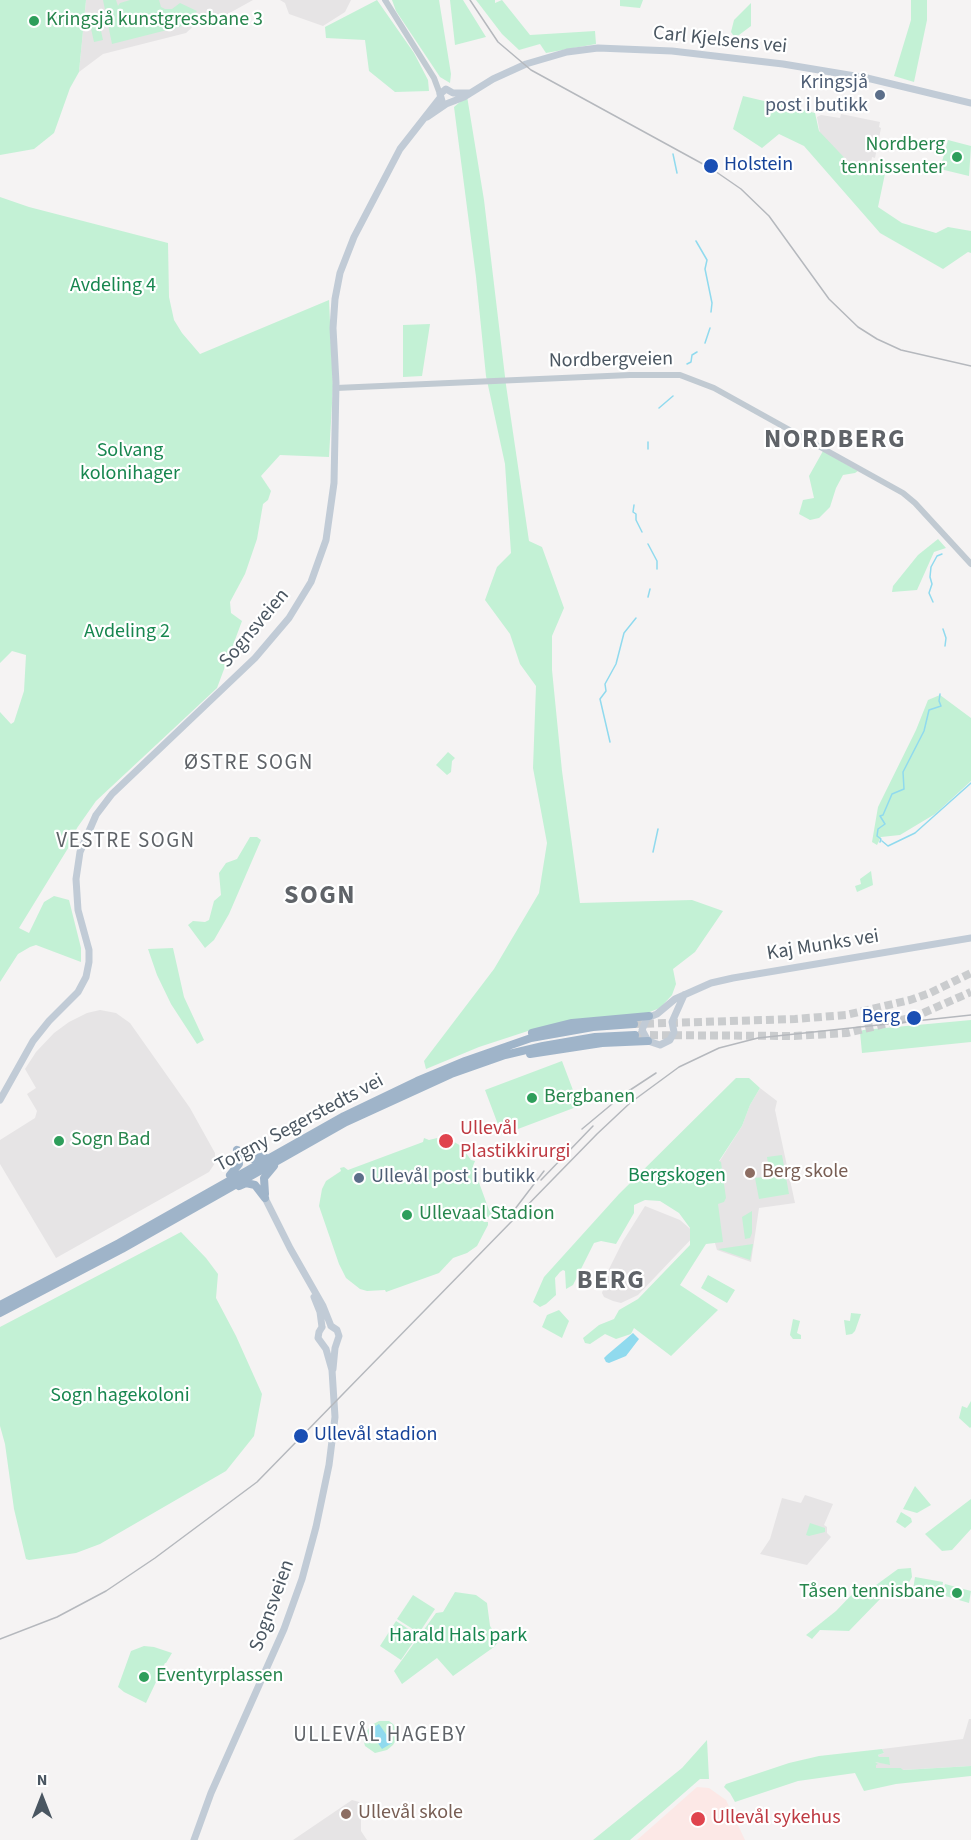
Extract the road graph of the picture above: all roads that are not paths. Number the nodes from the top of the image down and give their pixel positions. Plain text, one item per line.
1 (385, 0) edge
2 (447, 96) junction
3 (971, 103) edge
4 (336, 388) junction
5 (971, 564) edge
6 (971, 938) edge
7 (684, 995) junction
8 (653, 1015) junction
9 (672, 1022) junction
10 (634, 1024) tunnel mouth
11 (635, 1035) tunnel mouth
12 (648, 1041) junction
13 (499, 1048) junction
14 (485, 1062) junction
15 (0, 1100) edge
16 (281, 1154) junction
17 (220, 1189) junction
18 (265, 1198) junction
19 (299, 1265) junction
20 (1, 1309) edge
21 (331, 1326) junction
22 (322, 1327) junction
23 (336, 1343) junction
24 (323, 1344) junction
25 (332, 1370) junction
26 (194, 1840) edge

1 - 2 street
2 - 3 main road, Carl Kjelsens vei
2 - 4 main road, Sognsveien
4 - 5 street, Nordbergveien
4 - 15 main road, Sognsveien
6 - 7 main road, Kaj Munks vei
7 - 8 main road, Kaj Munks vei
7 - 9 main road
8 - 9 main road
8 - 12 main road
8 - 13 highway
9 - 12 main road
10 - 13 highway, Torgny Segerstedts vei
11 - 14 highway, Torgny Segerstedts vei
12 - 14 highway
13 - 16 highway, Torgny Segerstedts vei
14 - 16 highway, Torgny Segerstedts vei
16 - 17 highway, Torgny Segerstedts vei
16 - 17 highway
16 - 18 highway
17 - 18 highway
17 - 20 highway, Torgny Segerstedts vei
17 - 20 highway, Torgny Segerstedts vei
18 - 19 main road
19 - 21 main road
19 - 22 main road
21 - 22 main road
21 - 23 main road
22 - 24 main road
23 - 24 main road
23 - 25 main road, Sognsveien
24 - 25 main road, Sognsveien
25 - 26 main road, Sognsveien

